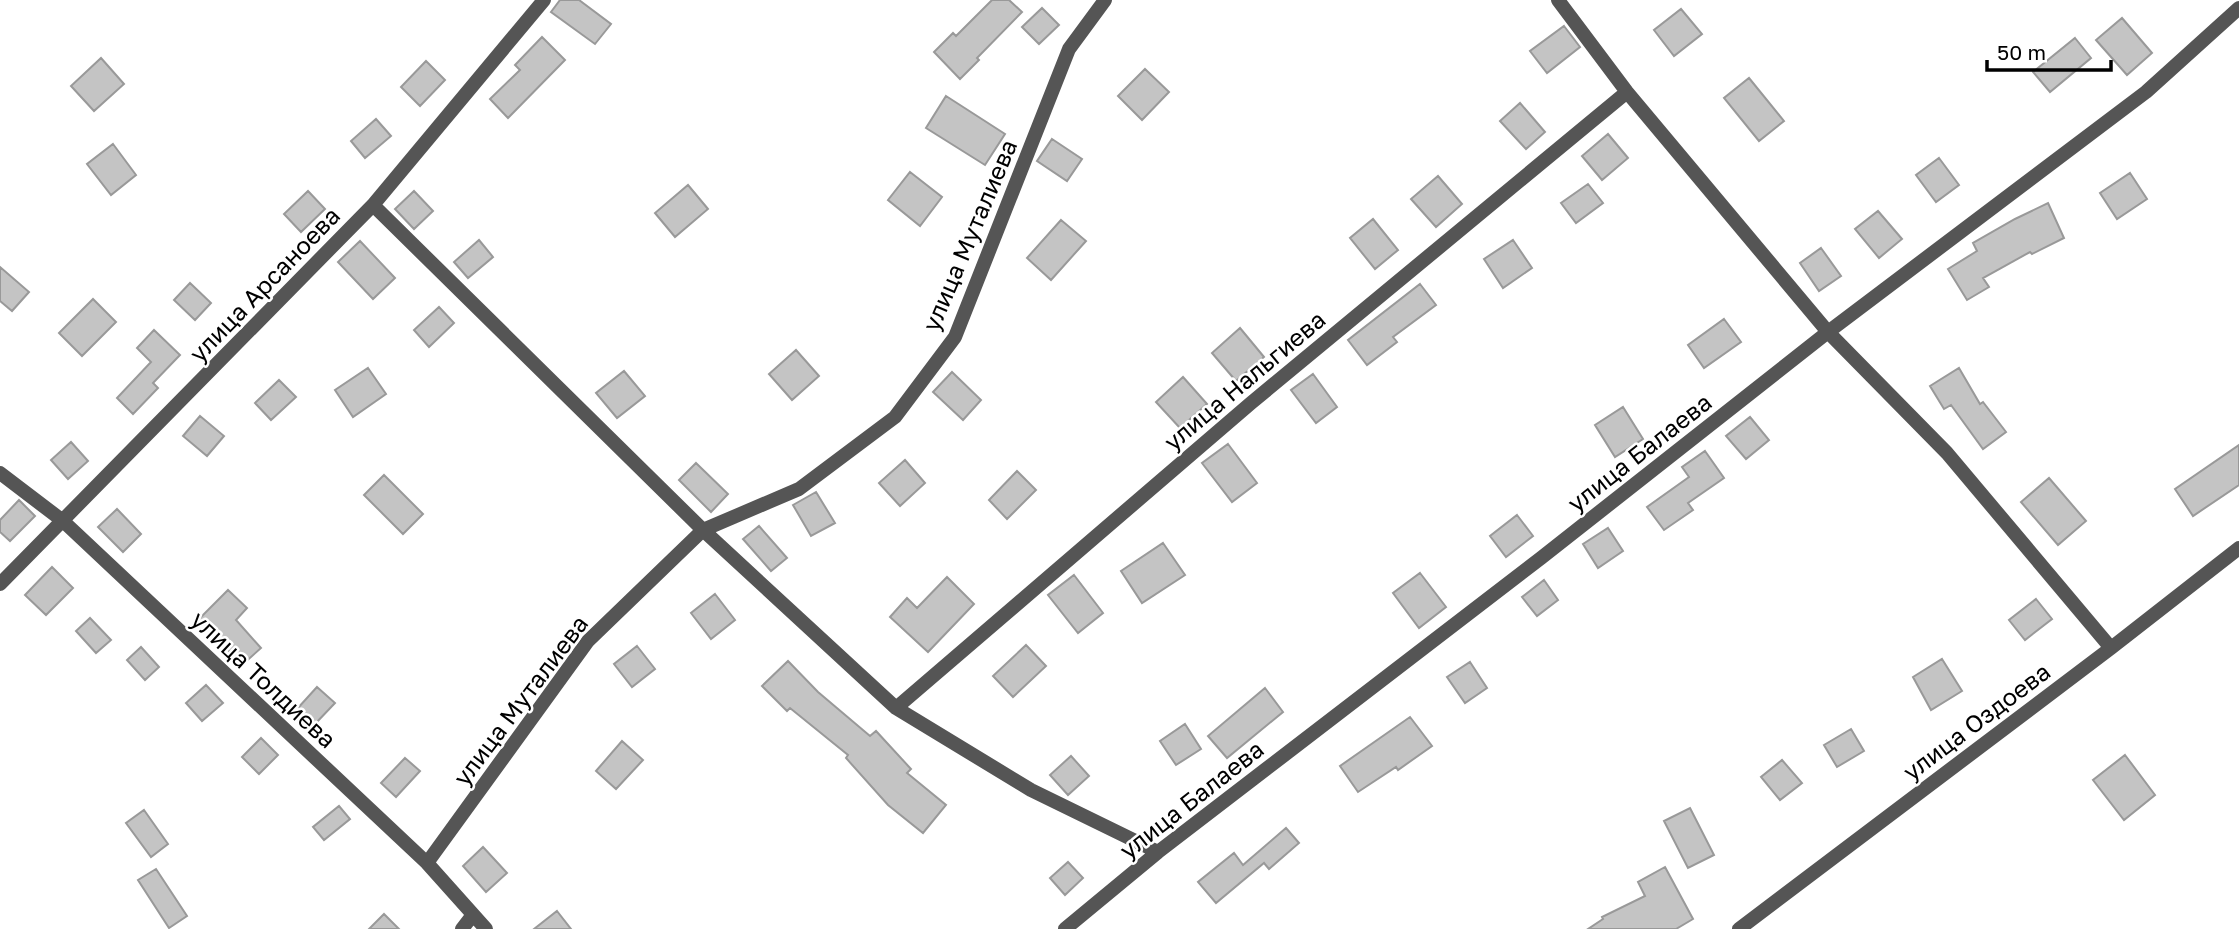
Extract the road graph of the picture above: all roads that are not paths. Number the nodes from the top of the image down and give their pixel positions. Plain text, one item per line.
1 (544, 0) edge
2 (1105, 0) edge
3 (1558, 0) edge
4 (2239, 8) edge
5 (1627, 92) junction
6 (373, 205) junction
7 (1828, 332) junction
8 (0, 473) edge
9 (63, 521) junction
10 (703, 530) junction
11 (2239, 548) edge
12 (0, 584) edge
13 (2111, 648) junction
14 (896, 708) junction
15 (1158, 852) junction
16 (427, 863) junction
17 (472, 916) junction
18 (462, 929) edge
19 (485, 929) edge
20 (1065, 929) edge
21 (1739, 929) edge

1 - 6 street, улица Арсаноева
2 - 10 street, улица Муталиева
3 - 5 street
4 - 7 street, улица Балаева
5 - 7 street
5 - 14 street, улица Нальгиева
6 - 9 street, улица Арсаноева
6 - 10 street
7 - 13 street
7 - 15 street, улица Балаева
8 - 9 street, улица Толдиева
9 - 12 street, улица Арсаноева
9 - 16 street, улица Толдиева
10 - 14 street
10 - 16 street, улица Муталиева
11 - 13 street, улица Оздоева
13 - 21 street, улица Оздоева
14 - 15 street
15 - 20 street, улица Балаева
16 - 17 street, улица Толдиева
17 - 18 street
17 - 19 street, улица Толдиева

